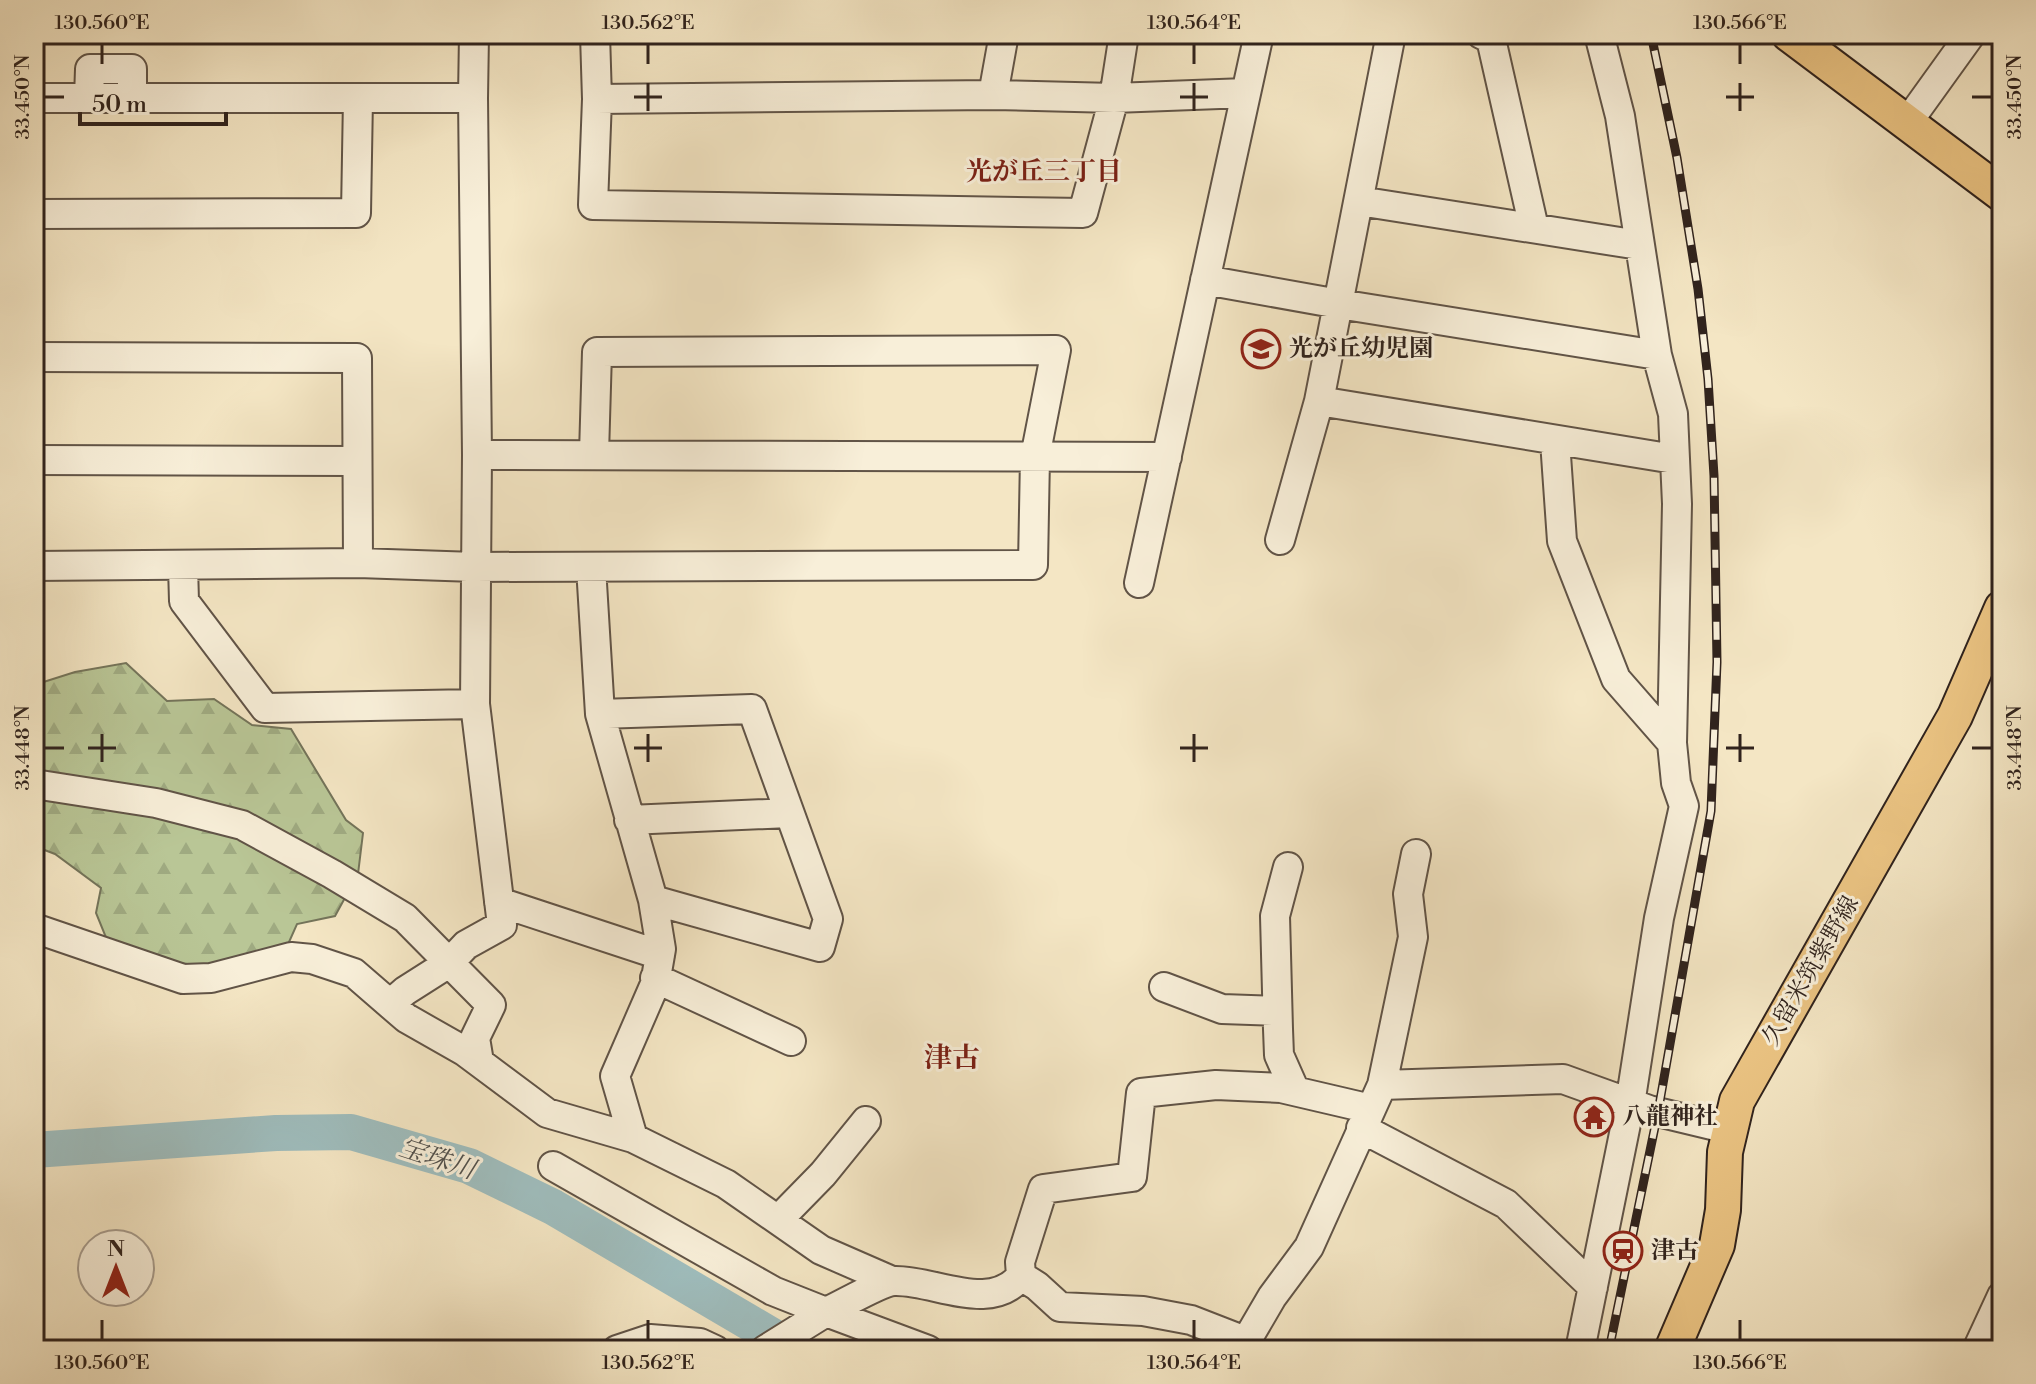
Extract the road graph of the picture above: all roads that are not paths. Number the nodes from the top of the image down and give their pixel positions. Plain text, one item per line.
1 (474, 34) edge
2 (595, 34) edge
3 (1004, 34) edge
4 (1124, 34) edge
5 (1259, 34) edge
6 (1391, 34) edge
7 (1481, 34) edge
8 (1599, 34) edge
9 (1789, 34) edge
10 (1971, 34) edge
11 (1246, 93) junction
12 (993, 95) junction
13 (34, 98) edge
14 (358, 98) junction
15 (473, 98) junction
16 (1114, 98) junction
17 (597, 99) junction
18 (1907, 123) junction
19 (2002, 194) edge
20 (1359, 201) junction
21 (34, 214) edge
22 (1534, 228) junction
23 (1639, 245) junction
24 (1205, 280) junction
25 (1339, 304) junction
26 (1657, 355) junction
27 (34, 357) edge
28 (1319, 401) junction
29 (1555, 441) junction
30 (594, 454) junction
31 (477, 455) junction
32 (1035, 457) junction
33 (1167, 457) junction
34 (1674, 459) junction
35 (34, 460) edge
36 (357, 461) junction
37 (1280, 540) dead end
38 (358, 563) junction
39 (34, 566) edge
40 (183, 566) junction
41 (475, 567) junction
42 (591, 567) junction
43 (1139, 583) dead end
44 (2002, 608) edge
45 (475, 704) junction
46 (600, 714) junction
47 (1672, 743) junction
48 (34, 784) edge
49 (789, 813) junction
50 (629, 820) junction
51 (1416, 854) dead end
52 (1288, 867) dead end
53 (653, 900) junction
54 (499, 902) junction
55 (34, 928) edge
56 (449, 963) junction
57 (658, 966) junction
58 (1164, 987) dead end
59 (390, 1004) junction
60 (1277, 1011) junction
61 (791, 1041) dead end
62 (479, 1062) junction
63 (1295, 1091) junction
64 (1630, 1104) junction
65 (1371, 1107) junction
66 (866, 1121) dead end
67 (1728, 1129) junction
68 (633, 1138) junction
69 (553, 1166) dead end
70 (778, 1220) junction
71 (1021, 1276) junction
72 (892, 1281) junction
73 (1593, 1287) junction
74 (2002, 1296) edge
75 (818, 1316) junction
76 (1243, 1346) edge
77 (617, 1350) edge
78 (715, 1350) edge
79 (765, 1350) edge
80 (928, 1350) edge
81 (1580, 1350) edge
82 (1672, 1350) edge
83 (1977, 1350) edge

1 - 15 street
2 - 17 street
3 - 12 street
4 - 16 street
5 - 11 street
6 - 20 street
7 - 22 street
8 - 23 street
9 - 18 main road
10 - 18 street
11 - 16 street
11 - 24 street
12 - 16 street
12 - 17 street
13 - 14 street
14 - 15 street
14 - 21 street
15 - 31 street
16 - 17 street
18 - 19 main road
20 - 22 street
20 - 25 street
22 - 23 street
23 - 26 street
24 - 25 street
24 - 33 street
25 - 26 street
25 - 28 street
26 - 34 street
27 - 36 street
28 - 29 street
28 - 37 street
29 - 34 street
29 - 47 street
30 - 31 street
30 - 32 street
30 - 32 street
31 - 41 street
32 - 33 street
32 - 42 street
33 - 43 street
34 - 47 street
35 - 36 street
36 - 38 street
38 - 40 street
38 - 41 street
39 - 40 street
40 - 45 street
41 - 42 street
41 - 45 street
42 - 46 street
44 - 67 main road, 久留米筑紫野線
45 - 54 street
46 - 49 street
46 - 50 street
47 - 64 street
48 - 56 street
49 - 50 street
49 - 53 street
50 - 53 street
51 - 65 street
52 - 60 street
53 - 57 street
54 - 56 street
54 - 57 street
55 - 59 street
56 - 59 street
56 - 62 street
57 - 61 street
57 - 68 street
58 - 60 street
59 - 62 street
60 - 63 street
62 - 68 street
63 - 65 street
63 - 71 street
64 - 65 street
64 - 67 street
64 - 73 street
65 - 73 street
65 - 76 street
66 - 70 street
67 - 82 main road, 久留米筑紫野線
68 - 70 street
69 - 75 street
70 - 72 street
71 - 72 street
71 - 76 street
72 - 75 street
73 - 81 street
74 - 83 street
75 - 79 street
75 - 80 street
77 - 78 street

